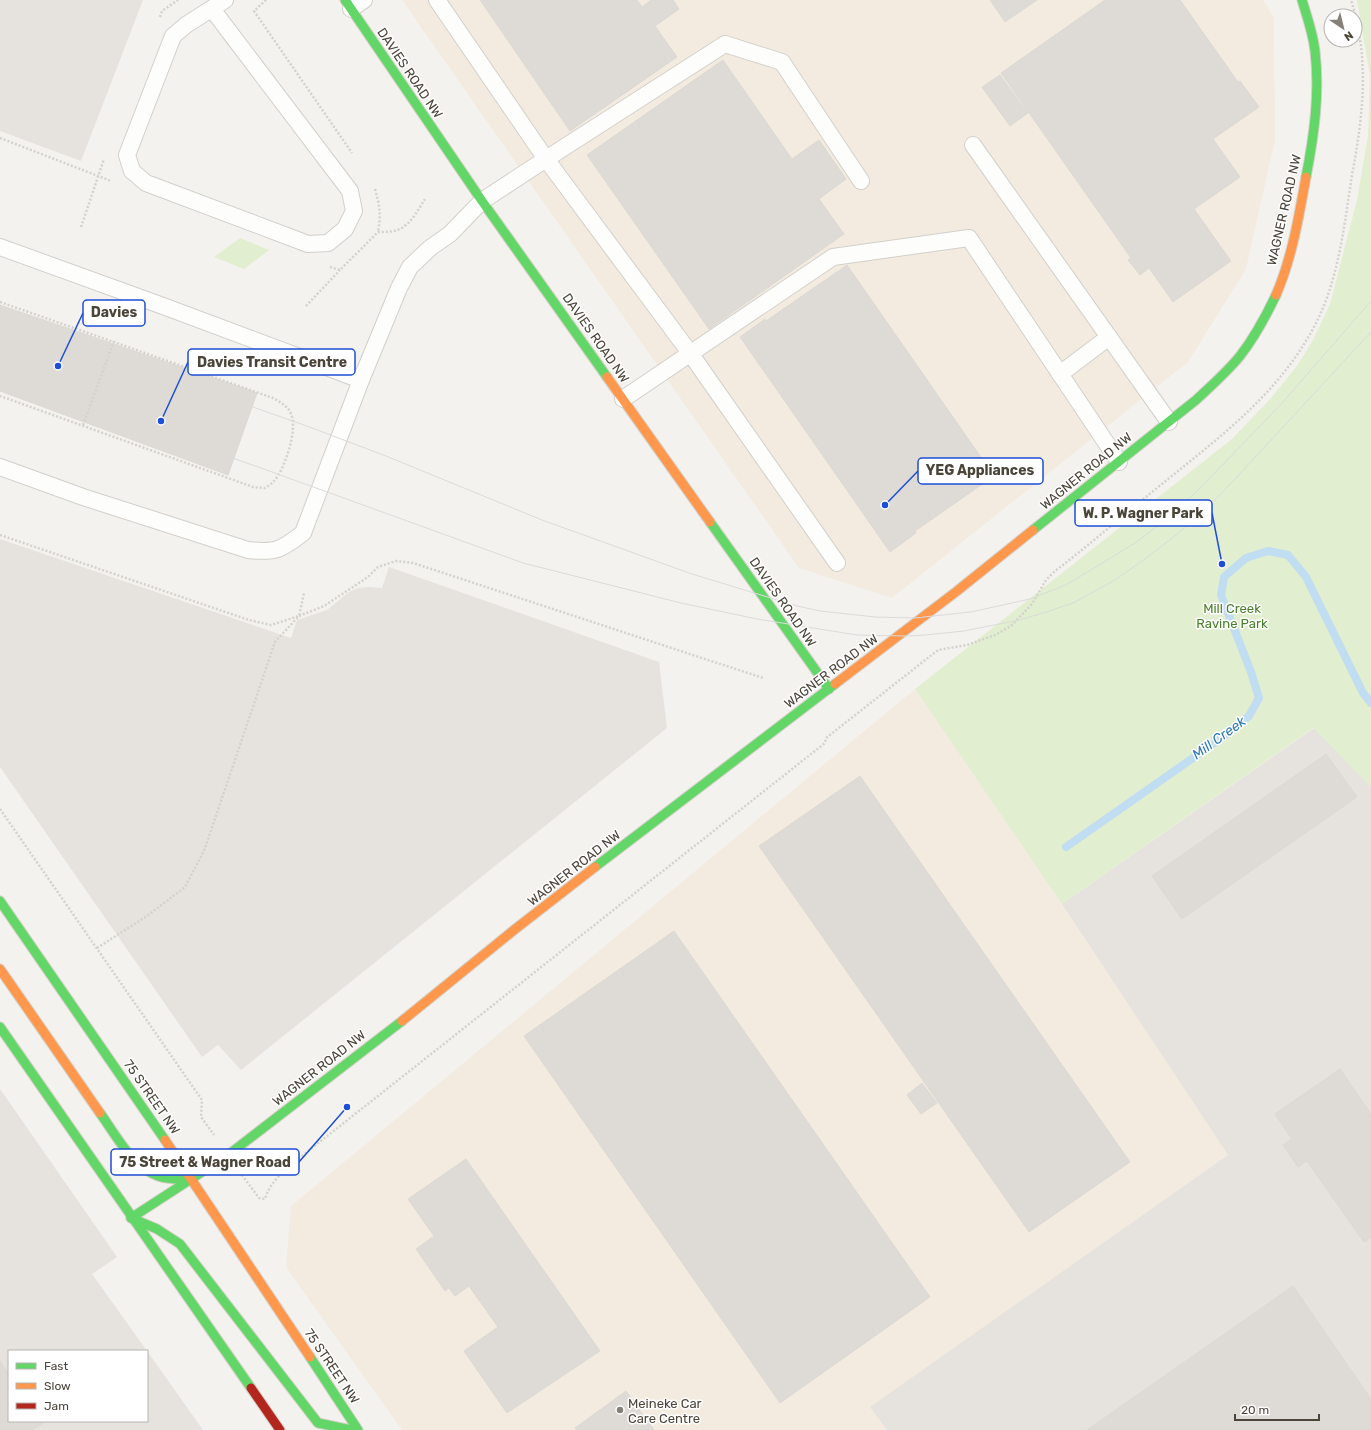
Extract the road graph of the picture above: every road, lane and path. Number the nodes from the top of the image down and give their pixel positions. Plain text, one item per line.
1 (266, 0) edge
2 (437, 0) edge
3 (1302, 0) edge
4 (353, 3) edge
5 (219, 4) edge
6 (973, 145) dead end
7 (354, 155) dead end
8 (546, 159) junction
9 (861, 181) dead end
10 (374, 189) dead end
11 (482, 201) junction
12 (378, 232) dead end
13 (0, 247) edge
14 (340, 270) dead end
15 (0, 302) edge
16 (306, 306) dead end
17 (1109, 338) junction
18 (114, 341) junction
19 (690, 354) junction
20 (1060, 374) junction
21 (361, 380) junction
22 (0, 396) edge
23 (623, 399) junction
24 (1168, 422) junction
25 (83, 425) junction
26 (1119, 462) junction
27 (0, 467) edge
28 (1138, 503) dead end
29 (0, 535) edge
30 (837, 563) dead end
31 (304, 593) dead end
32 (299, 616) junction
33 (763, 678) dead end
34 (829, 689) junction
35 (0, 809) edge
36 (0, 900) edge
37 (97, 948) junction
38 (0, 969) edge
39 (0, 1027) edge
40 (202, 1117) dead end
41 (192, 1179) junction
42 (259, 1198) dead end
43 (131, 1218) junction
44 (280, 1430) edge
45 (351, 1430) edge
46 (358, 1430) edge

1 - 7 path
2 - 8 lane
3 - 24 street, WAGNER ROAD NW
4 - 11 street, DAVIES ROAD NW
5 - 5 lane
6 - 17 lane
8 - 9 lane
8 - 11 lane
8 - 19 lane
10 - 12 path
11 - 21 lane
11 - 23 street, DAVIES ROAD NW
13 - 21 lane
14 - 16 path
15 - 18 path
17 - 20 lane
17 - 24 lane
18 - 25 path
18 - 25 path
19 - 20 lane
19 - 23 lane
19 - 30 lane
20 - 26 lane
21 - 27 lane
22 - 25 path
23 - 34 street, DAVIES ROAD NW
24 - 26 street, WAGNER ROAD NW
26 - 34 street, WAGNER ROAD NW
28 - 42 path
29 - 32 path
31 - 32 path
32 - 33 path
32 - 37 path
34 - 41 street, WAGNER ROAD NW
35 - 37 path
36 - 41 street, 75 STREET NW
37 - 40 path
38 - 41 street
39 - 43 street
41 - 43 street, WAGNER ROAD NW
41 - 46 street, 75 STREET NW
43 - 44 street
43 - 45 street

